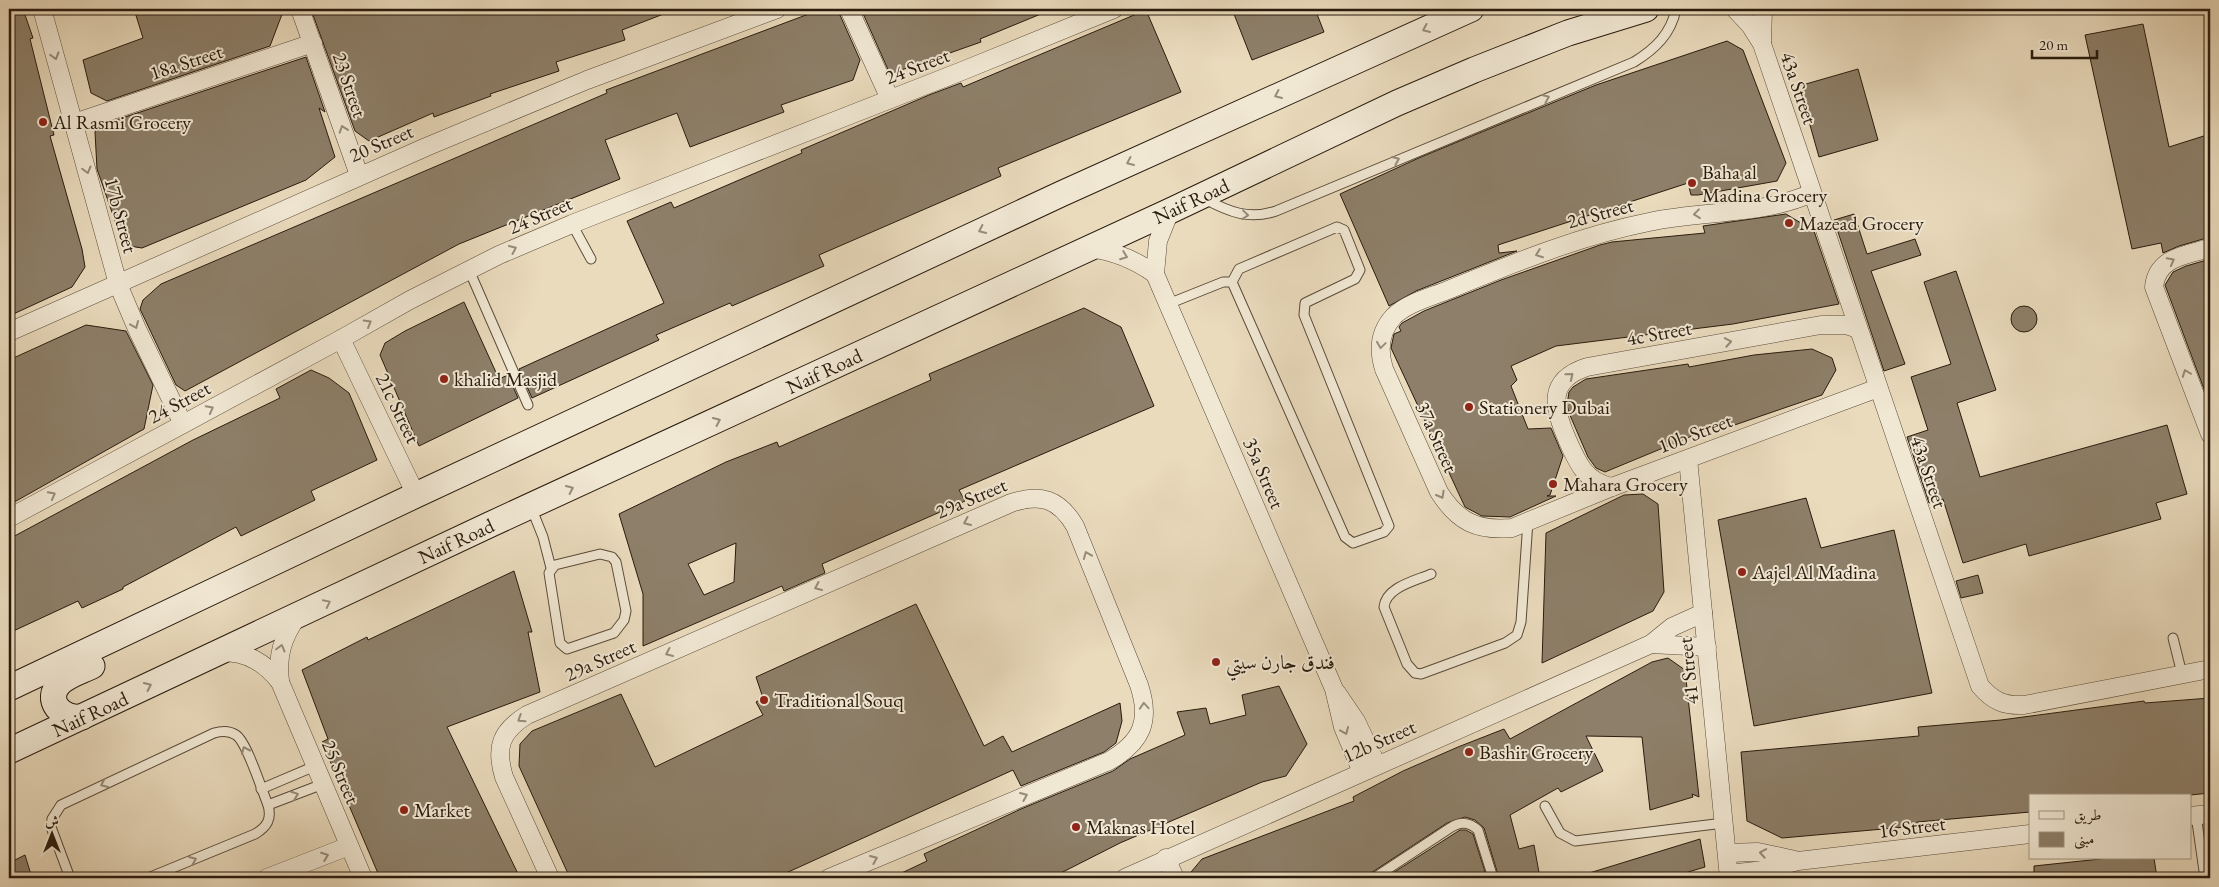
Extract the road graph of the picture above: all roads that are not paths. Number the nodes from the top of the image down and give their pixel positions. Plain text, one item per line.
1 (42, 9) edge
2 (300, 9) edge
3 (777, 9) edge
4 (849, 9) edge
5 (1114, 9) edge
6 (1471, 9) edge
7 (1589, 9) edge
8 (1646, 9) edge
9 (1676, 9) edge
10 (1735, 9) edge
11 (1763, 9) edge
12 (312, 43) junction
13 (1762, 44) junction
14 (1474, 70) junction
15 (890, 99) junction
16 (74, 123) junction
17 (359, 175) junction
18 (1812, 193) junction
19 (1200, 196) junction
20 (1170, 211) junction
21 (572, 224) junction
22 (1089, 248) junction
23 (2210, 248) edge
24 (590, 259) dead end
25 (469, 270) junction
26 (1155, 274) junction
27 (1232, 282) junction
28 (118, 284) junction
29 (1168, 304) junction
30 (1407, 307) joint
31 (1858, 329) junction
32 (9, 332) edge
33 (341, 339) junction
34 (1878, 388) junction
35 (528, 406) dead end
36 (183, 424) junction
37 (2210, 434) edge
38 (1688, 459) junction
39 (1580, 467) junction
40 (1612, 488) junction
41 (416, 495) junction
42 (1569, 504) junction
43 (531, 507) junction
44 (9, 518) edge
45 (1528, 521) junction
46 (552, 568) junction
47 (1431, 574) dead end
48 (185, 605) junction
49 (1703, 614) junction
50 (297, 617) junction
51 (2173, 638) dead end
52 (1651, 644) junction
53 (1707, 647) junction
54 (221, 652) junction
55 (2210, 669) edge
56 (2182, 674) junction
57 (280, 682) junction
58 (9, 688) edge
59 (82, 717) junction
60 (9, 751) edge
61 (316, 766) junction
62 (1369, 768) junction
63 (323, 784) junction
64 (262, 788) junction
65 (268, 805) junction
66 (1545, 806) dead end
67 (2199, 815) edge
68 (1724, 823) junction
69 (2029, 834) edge
70 (349, 846) junction
71 (1727, 853) junction
72 (1166, 858) junction
73 (1798, 861) junction
74 (1729, 876) edge
75 (70, 878) edge
76 (148, 878) edge
77 (267, 878) edge
78 (363, 878) edge
79 (550, 878) edge
80 (829, 878) edge
81 (1125, 878) edge
82 (1174, 878) edge
83 (1374, 878) edge
84 (1493, 878) edge
85 (2205, 878) edge

1 -> 16 street, 17b Street
2 - 12 street, 23 Street
3 - 17 street, 20 Street
4 - 15 street
5 - 15 street, 24 Street
6 -> 41 main road
7 - 14 main road
8 - 14 main road, Naif Road
19 -> 9 lane
10 - 13 street, 43a Street
11 - 13 street, 43a Street
12 - 16 street, 18a Street
17 -> 12 street, 23 Street
13 - 18 street, 43a Street
14 - 19 main road, Naif Road
15 - 21 street, 24 Street
16 -> 28 street, 17b Street
17 - 28 street, 20 Street
18 -> 30 street, 2d Street
18 - 31 street, 43a Street
19 - 20 main road, Naif Road
20 - 22 main road, Naif Road
20 - 26 street, 35a Street
21 - 24 lane
25 -> 21 street, 24 Street
22 -> 26 street
43 -> 22 main road, Naif Road
37 -> 23 street
33 -> 25 street, 24 Street
25 - 35 lane
26 - 29 street, 35a Street
27 - 27 lane
27 - 29 lane
28 - 32 street, 20 Street
28 -> 36 street, 17b Street
29 - 62 street, 35a Street
30 -> 45 street, 37a Street
31 - 34 street, 43a Street
39 -> 31 street, 4c Street
36 -> 33 street, 24 Street
33 - 41 street, 21c Street
34 - 38 street, 10b Street
34 - 56 street, 43a Street
44 -> 36 street, 24 Street
38 - 40 street, 10b Street
38 - 49 street, 41 Street
39 - 40 street, 4c Street
39 - 42 street
40 - 42 street, 10b Street
41 - 48 main road
42 - 45 street, 10b Street
43 - 46 lane
50 -> 43 main road, Naif Road
45 - 47 lane
46 - 46 lane
48 - 58 main road
48 - 59 main road
49 - 52 street, 12b Street
49 - 53 street, 41 Street
50 - 54 main road, Naif Road
57 -> 50 street, 25 Street
51 - 56 lane
52 - 53 street, 12b Street
52 - 62 street, 12b Street
53 - 68 street, 41 Street
54 - 57 street, 25 Street
59 -> 54 main road, Naif Road
55 - 56 street, 43a Street
57 - 61 street, 25 Street
59 - 60 main road, Naif Road
61 - 63 street, 25 Street
61 - 64 lane
62 - 72 street, 12b Street
65 -> 63 lane
63 - 70 street, 25 Street
64 - 65 lane
64 -> 75 lane
76 -> 65 lane
66 - 68 lane
67 - 85 lane
68 - 71 street, 41 Street
69 - 73 street, 16 Street
77 -> 70 street
70 - 78 street, 25 Street
73 -> 71 street, 16 Street
71 - 74 street, 41 Street
72 - 81 street, 12b Street
72 - 82 street
73 - 74 street, 16 Street
80 -> 79 street, 29a Street
83 - 84 lane

